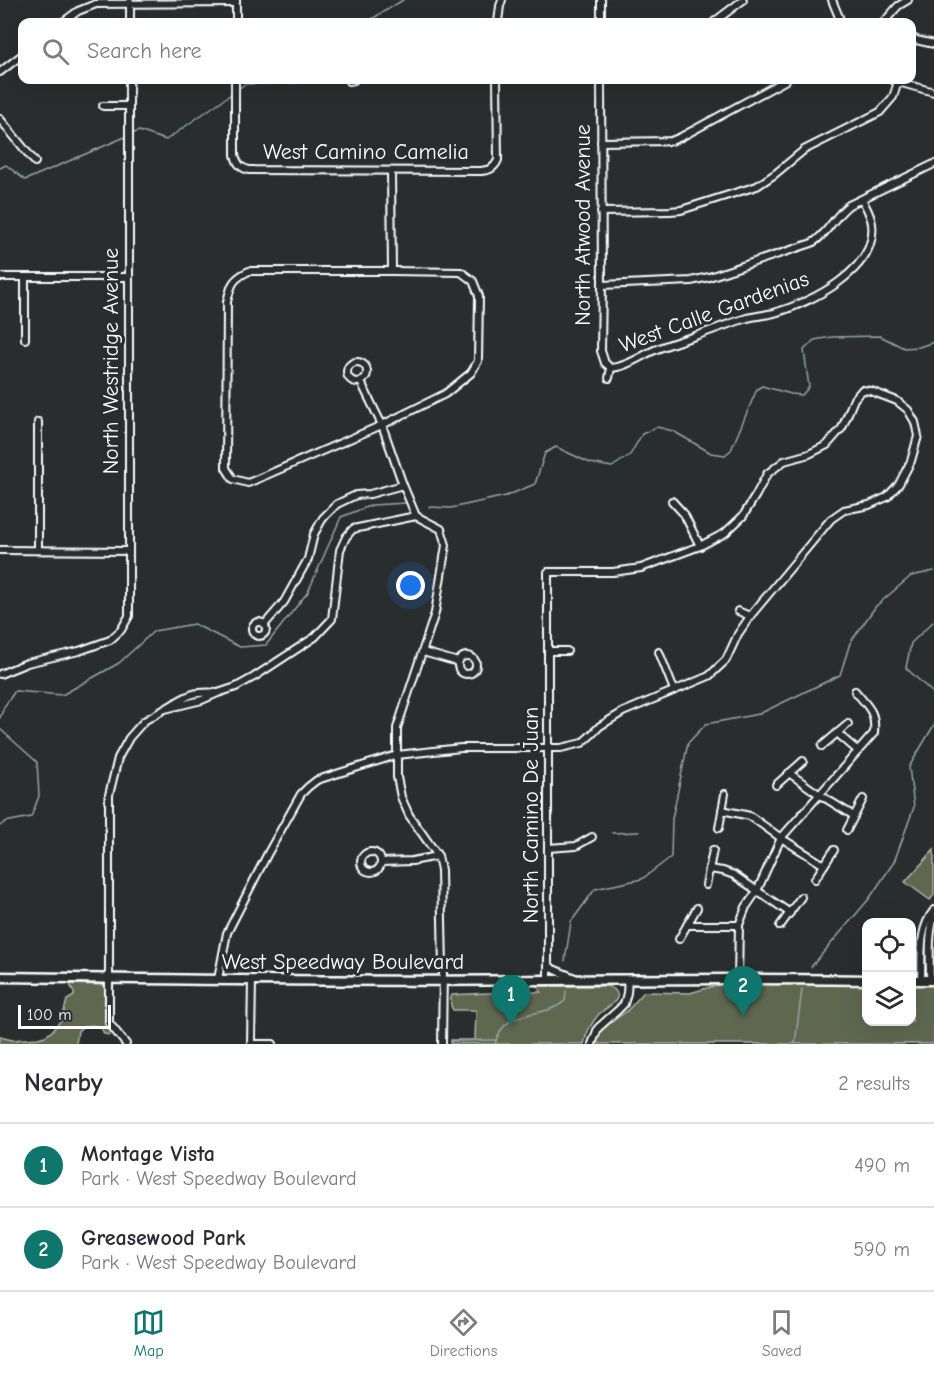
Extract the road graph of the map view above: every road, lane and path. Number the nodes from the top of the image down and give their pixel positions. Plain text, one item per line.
1 (502, 0) edge
2 (601, 0) edge
3 (742, 0) edge
4 (832, 0) edge
5 (908, 0) edge
6 (236, 1) edge
7 (130, 2) edge
8 (68, 18) edge
9 (130, 18) edge
10 (236, 18) edge
11 (498, 18) edge
12 (601, 18) edge
13 (719, 18) edge
14 (839, 18) edge
15 (890, 18) edge
16 (916, 40) edge
17 (934, 44) edge
18 (18, 58) edge
19 (0, 72) edge
20 (129, 84) edge
21 (236, 84) edge
22 (497, 84) edge
23 (601, 84) edge
24 (779, 84) edge
25 (895, 84) edge
26 (906, 84) edge
27 (934, 92) edge
28 (103, 106) dead end
29 (129, 106) junction
30 (0, 118) edge
31 (602, 142) junction
32 (35, 162) dead end
33 (934, 164) edge
34 (391, 171) junction
35 (862, 199) junction
36 (601, 212) junction
37 (392, 271) junction
38 (0, 277) edge
39 (25, 277) junction
40 (129, 277) junction
41 (602, 285) junction
42 (25, 339) dead end
43 (611, 368) junction
44 (609, 378) dead end
45 (361, 382) dead end
46 (38, 422) dead end
47 (382, 425) junction
48 (403, 485) junction
49 (672, 501) dead end
50 (416, 516) junction
51 (700, 546) junction
52 (0, 550) edge
53 (38, 550) junction
54 (129, 551) junction
55 (738, 611) dead end
56 (750, 616) junction
57 (265, 624) dead end
58 (549, 651) junction
59 (567, 651) dead end
60 (423, 652) junction
61 (659, 652) dead end
62 (458, 662) dead end
63 (0, 674) edge
64 (674, 690) junction
65 (855, 692) dead end
66 (848, 724) dead end
67 (837, 733) junction
68 (822, 746) dead end
69 (548, 749) junction
70 (858, 751) junction
71 (397, 755) junction
72 (803, 761) dead end
73 (789, 773) junction
74 (776, 785) dead end
75 (725, 794) dead end
76 (820, 795) junction
77 (862, 799) dead end
78 (722, 810) junction
79 (854, 816) junction
80 (719, 828) dead end
81 (847, 830) dead end
82 (592, 837) dead end
83 (781, 838) junction
84 (548, 848) junction
85 (713, 850) dead end
86 (834, 850) dead end
87 (438, 856) junction
88 (381, 862) dead end
89 (824, 865) junction
90 (709, 869) junction
91 (814, 879) dead end
92 (706, 885) dead end
93 (757, 891) junction
94 (801, 897) dead end
95 (697, 908) dead end
96 (934, 910) edge
97 (790, 913) junction
98 (934, 917) edge
99 (687, 925) junction
100 (739, 925) junction
101 (780, 926) dead end
102 (678, 939) dead end
103 (548, 964) junction
104 (0, 977) edge
105 (109, 979) junction
106 (628, 979) junction
107 (738, 979) junction
108 (219, 980) junction
109 (252, 980) junction
110 (443, 980) junction
111 (548, 980) junction
112 (578, 980) junction
113 (862, 980) edge
114 (924, 980) edge
115 (126, 1044) edge
116 (251, 1044) edge
117 (273, 1044) edge
118 (442, 1044) edge
119 (591, 1044) edge

1 - 11 street
2 - 12 street
3 - 13 street
4 - 14 street
5 - 15 street
6 - 7 street
6 - 10 street
7 - 8 street
7 - 9 street
16 - 17 street
18 - 19 street
20 - 29 street, North Westridge Avenue
21 - 34 street, West Camino Camelia
22 - 34 street, West Camino Camelia
23 - 31 street, North Atwood Avenue
24 - 31 street
25 - 36 street
26 - 27 street
28 - 29 street
29 - 40 street, North Westridge Avenue
30 - 32 street
31 - 36 street, North Atwood Avenue
33 - 35 street
34 - 37 street
35 - 41 street
35 - 43 street, West Calle Gardenias
36 - 41 street, North Atwood Avenue
37 - 47 street
37 - 47 street
38 - 39 street
39 - 40 street
39 - 42 street
40 - 54 street, North Westridge Avenue
41 - 43 street, North Atwood Avenue
43 - 44 street
45 - 47 street
46 - 53 street
47 - 48 street
48 - 50 street
48 - 57 street
49 - 51 street
50 - 60 street
50 - 105 street
51 - 56 street
51 - 58 street, North Camino De Juan
52 - 53 street
53 - 54 street
54 - 63 street, North Westridge Avenue
55 - 56 street
56 - 64 street
58 - 59 street
58 - 69 street, North Camino De Juan
60 - 62 street
60 - 71 street
61 - 64 street
64 - 69 street
65 - 70 street
66 - 67 street
67 - 68 street
67 - 70 street
69 - 71 street
69 - 84 street, North Camino De Juan
70 - 76 street
71 - 87 street
71 - 108 street
72 - 73 street
73 - 74 street
73 - 76 street
75 - 78 street
76 - 79 street
76 - 83 street
77 - 79 street
78 - 80 street
78 - 83 street
79 - 81 street
82 - 84 street
83 - 89 street
83 - 93 street
84 - 103 street, North Camino De Juan
85 - 90 street
86 - 89 street
87 - 88 street
87 - 110 street
89 - 91 street
90 - 92 street
90 - 93 street
93 - 97 street
93 - 100 street
94 - 97 street
95 - 99 street
96 - 114 street
97 - 101 street
98 - 114 street
99 - 100 street
99 - 102 street
100 - 107 street
103 - 111 street, North Camino De Juan
103 - 112 street
104 - 105 main road, West Speedway Boulevard
105 - 108 main road, West Speedway Boulevard
105 - 115 street
106 - 107 main road, West Speedway Boulevard
106 - 112 main road, West Speedway Boulevard
106 - 119 street
107 - 113 main road, West Speedway Boulevard
108 - 109 main road, West Speedway Boulevard
109 - 110 main road, West Speedway Boulevard
109 - 116 street
110 - 111 main road, West Speedway Boulevard
110 - 118 street
111 - 112 main road, West Speedway Boulevard
116 - 117 street

